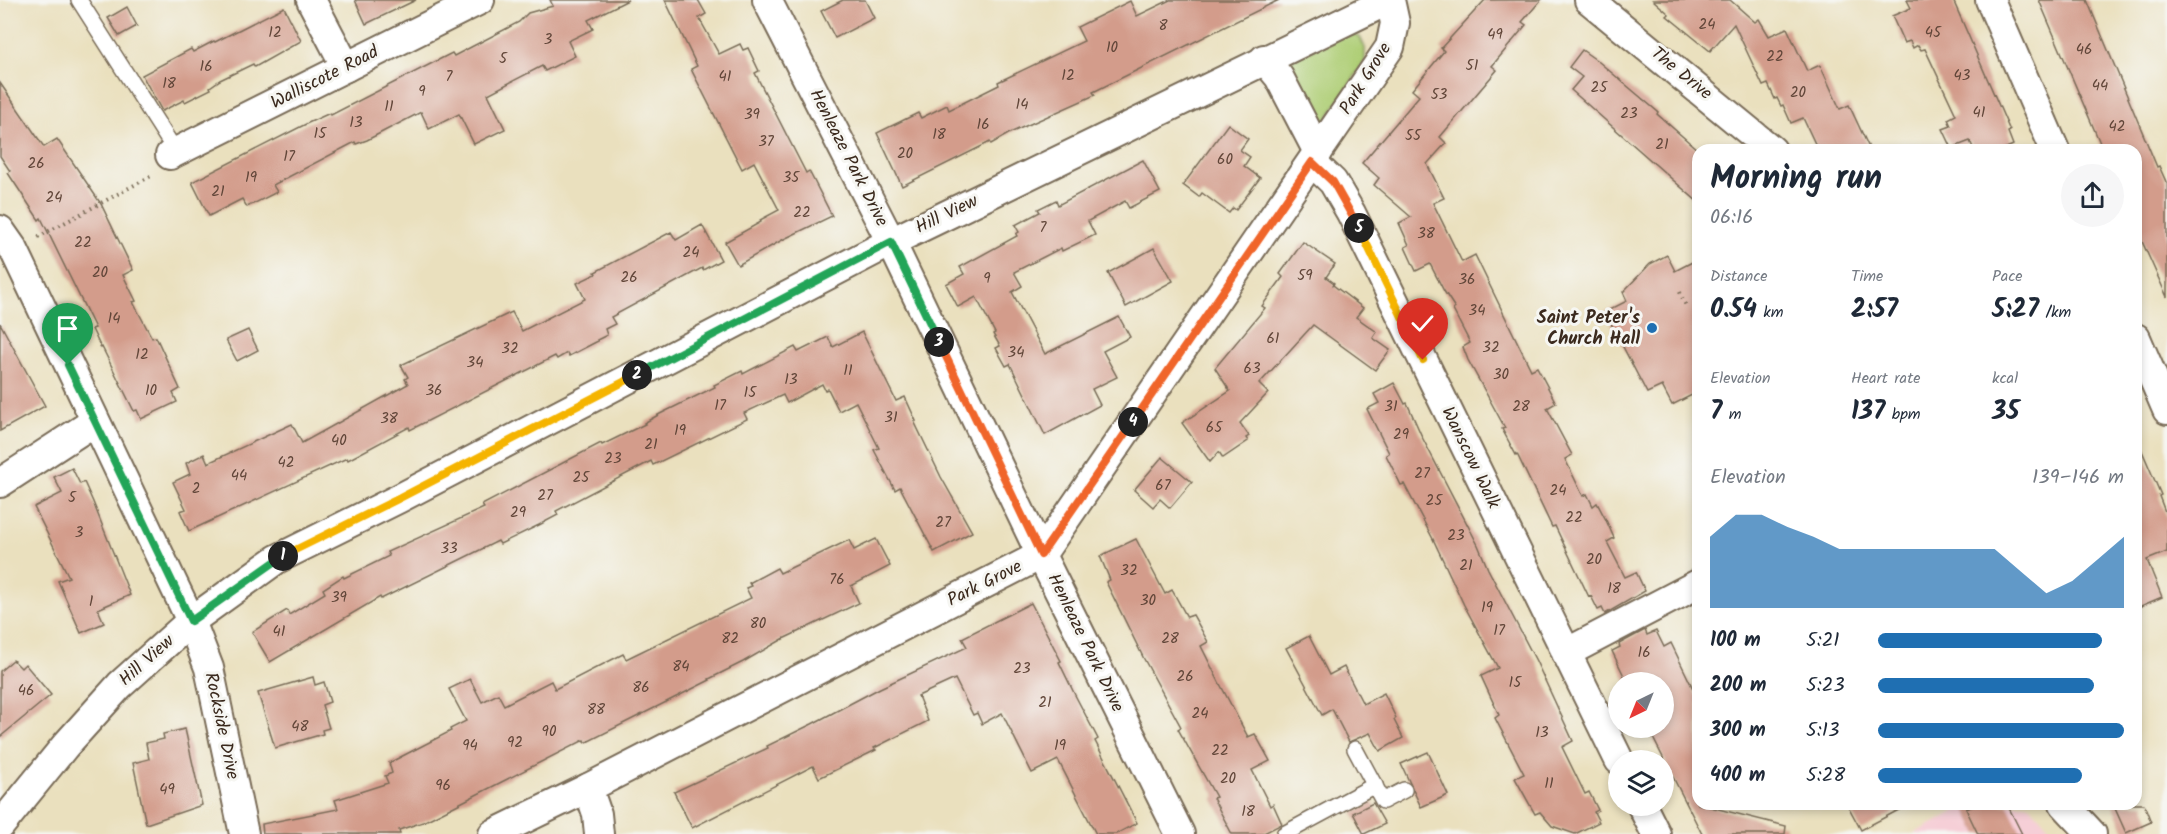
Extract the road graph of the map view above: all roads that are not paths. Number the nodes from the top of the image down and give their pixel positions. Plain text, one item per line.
1 (79, 0) edge
2 (311, 0) edge
3 (480, 0) edge
4 (767, 0) edge
5 (1389, 0) edge
6 (1589, 0) edge
7 (1990, 0) edge
8 (1264, 59) junction
9 (346, 67) junction
10 (1765, 144) edge
11 (2052, 144) edge
12 (173, 154) joint
13 (1315, 157) junction
14 (7, 240) edge
15 (891, 242) junction
16 (2142, 352) edge
17 (2167, 410) edge
18 (94, 422) junction
19 (0, 483) edge
20 (1041, 555) junction
21 (1692, 587) edge
22 (191, 621) junction
23 (1566, 653) junction
24 (1355, 749) dead end
25 (1614, 750) edge
26 (1374, 785) junction
27 (588, 788) junction
28 (1404, 789) dead end
29 (2070, 810) edge
30 (1646, 816) edge
31 (0, 826) edge
32 (244, 834) edge
33 (493, 834) edge
34 (599, 834) edge
35 (1180, 834) edge
36 (1284, 834) edge
37 (1656, 834) edge
38 (2092, 834) edge

1 - 12 lane
2 - 9 street
3 - 9 street, Walliscote Road
4 - 15 street, Henleaze Park Drive
5 - 8 street, Hill View
5 - 13 street, Park Grove
6 - 10 street, The Drive
7 - 11 street
8 - 13 street
8 - 15 street, Hill View
9 - 12 street, Walliscote Road
13 - 20 street, Park Grove
13 - 23 street, Wanscow Walk
14 - 18 street, Rockside Drive
15 - 20 street, Henleaze Park Drive
15 - 22 street, Hill View
16 - 17 street
18 - 19 street
18 - 22 street, Rockside Drive
20 - 27 street, Park Grove
20 - 35 street, Henleaze Park Drive
21 - 23 street
22 - 31 street, Hill View
22 - 32 street, Rockside Drive
23 - 25 street, Wanscow Walk
24 - 26 lane
26 - 28 lane
26 - 36 lane
27 - 33 street, Park Grove
27 - 34 street
29 - 38 street
30 - 37 street

